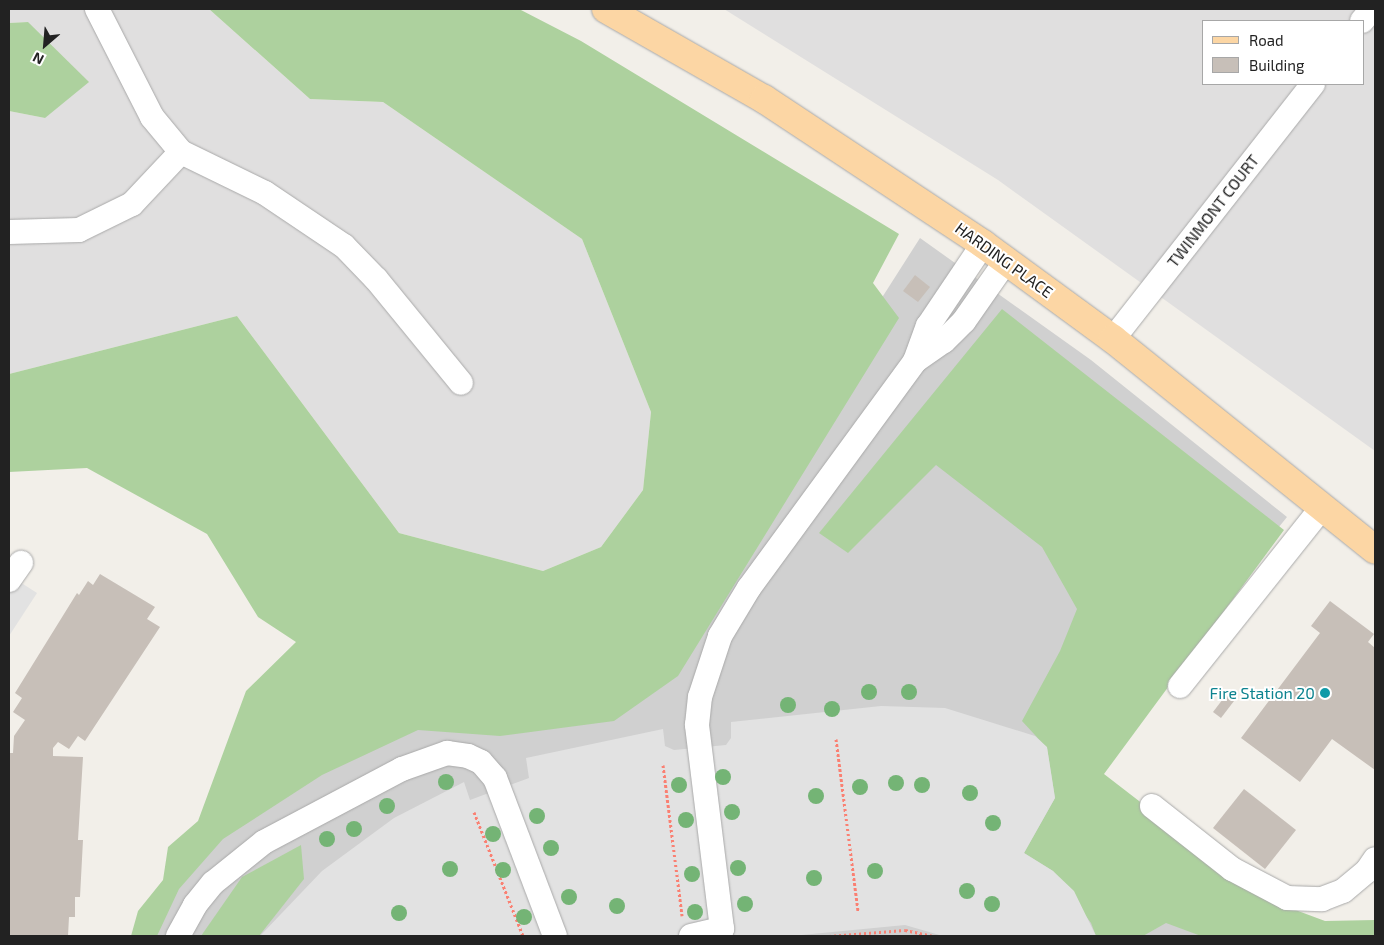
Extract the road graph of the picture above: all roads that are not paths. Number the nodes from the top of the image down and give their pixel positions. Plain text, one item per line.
1 (97, 9) edge
2 (606, 9) edge
3 (1372, 9) edge
4 (1363, 20) edge
5 (1312, 85) edge
6 (181, 152) junction
7 (9, 232) edge
8 (983, 244) junction
9 (1006, 261) junction
10 (1113, 339) junction
11 (915, 361) junction
12 (461, 382) dead end
13 (1321, 509) junction
14 (1375, 550) edge
15 (1180, 686) dead end
16 (1152, 806) dead end
17 (1375, 859) edge
18 (687, 931) edge
19 (178, 936) edge
20 (555, 936) edge

1 - 6 street
2 - 8 main road, HARDING PLACE
3 - 4 street
5 - 10 street, TWINMONT COURT
6 - 7 street
6 - 12 street
8 - 9 main road, HARDING PLACE
8 - 11 street
9 - 10 main road, HARDING PLACE
9 - 11 street
10 - 13 main road, HARDING PLACE
11 - 18 street
13 - 14 main road, HARDING PLACE
13 - 15 street
16 - 17 street
19 - 20 street

